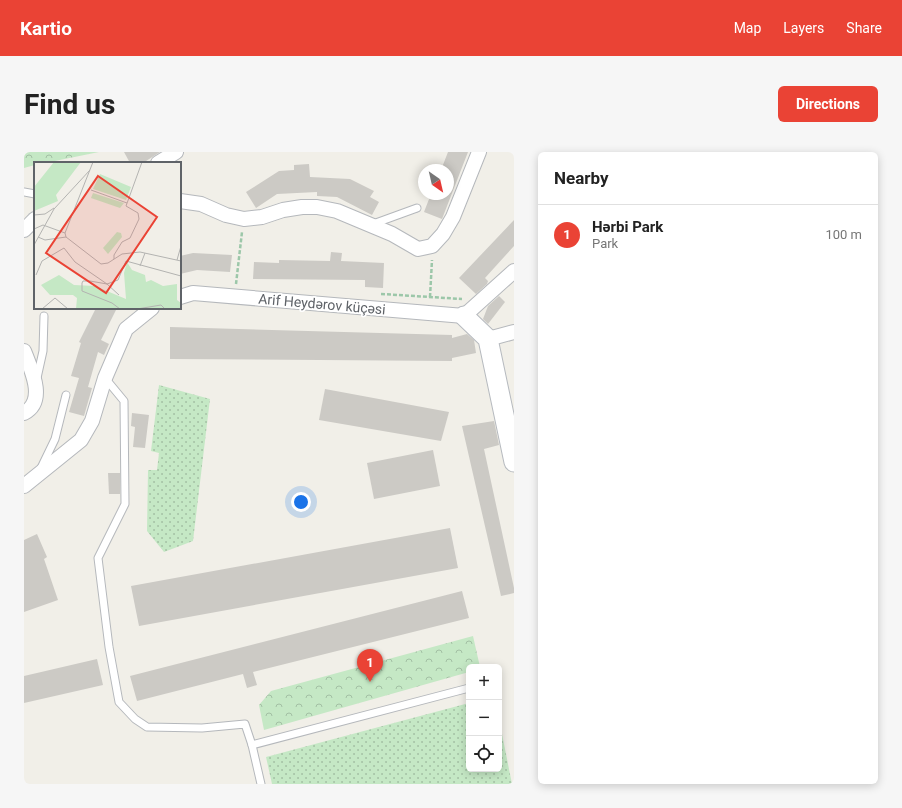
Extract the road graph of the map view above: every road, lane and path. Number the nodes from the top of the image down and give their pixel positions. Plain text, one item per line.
1 (176, 152) edge
2 (479, 152) edge
3 (160, 162) edge
4 (24, 192) edge
5 (34, 194) edge
6 (181, 201) edge
7 (417, 208) dead end
8 (34, 220) edge
9 (371, 225) junction
10 (24, 230) edge
11 (240, 243) dead end
12 (432, 266) dead end
13 (514, 271) edge
14 (237, 276) dead end
15 (181, 297) edge
16 (430, 297) dead end
17 (151, 309) edge
18 (44, 316) dead end
19 (464, 316) junction
20 (514, 332) edge
21 (488, 339) junction
22 (24, 351) edge
23 (28, 366) edge
24 (105, 378) junction
25 (36, 386) junction
26 (66, 395) dead end
27 (24, 413) edge
28 (514, 462) edge
29 (37, 475) junction
30 (24, 486) edge
31 (466, 689) edge
32 (252, 745) junction
33 (261, 784) edge

1 - 3 street
2 - 9 street
4 - 5 lane
6 - 9 street
7 - 9 lane
8 - 10 street
11 - 14 path
12 - 16 path
13 - 19 street
15 - 19 street, Arif Heydərov küçəsi
17 - 24 street
18 - 25 lane
19 - 21 street
20 - 21 street
21 - 28 street
22 - 23 street
23 - 25 street
24 - 29 street
24 - 32 lane
25 - 27 street
26 - 29 lane
29 - 30 street
31 - 32 lane
32 - 33 lane

